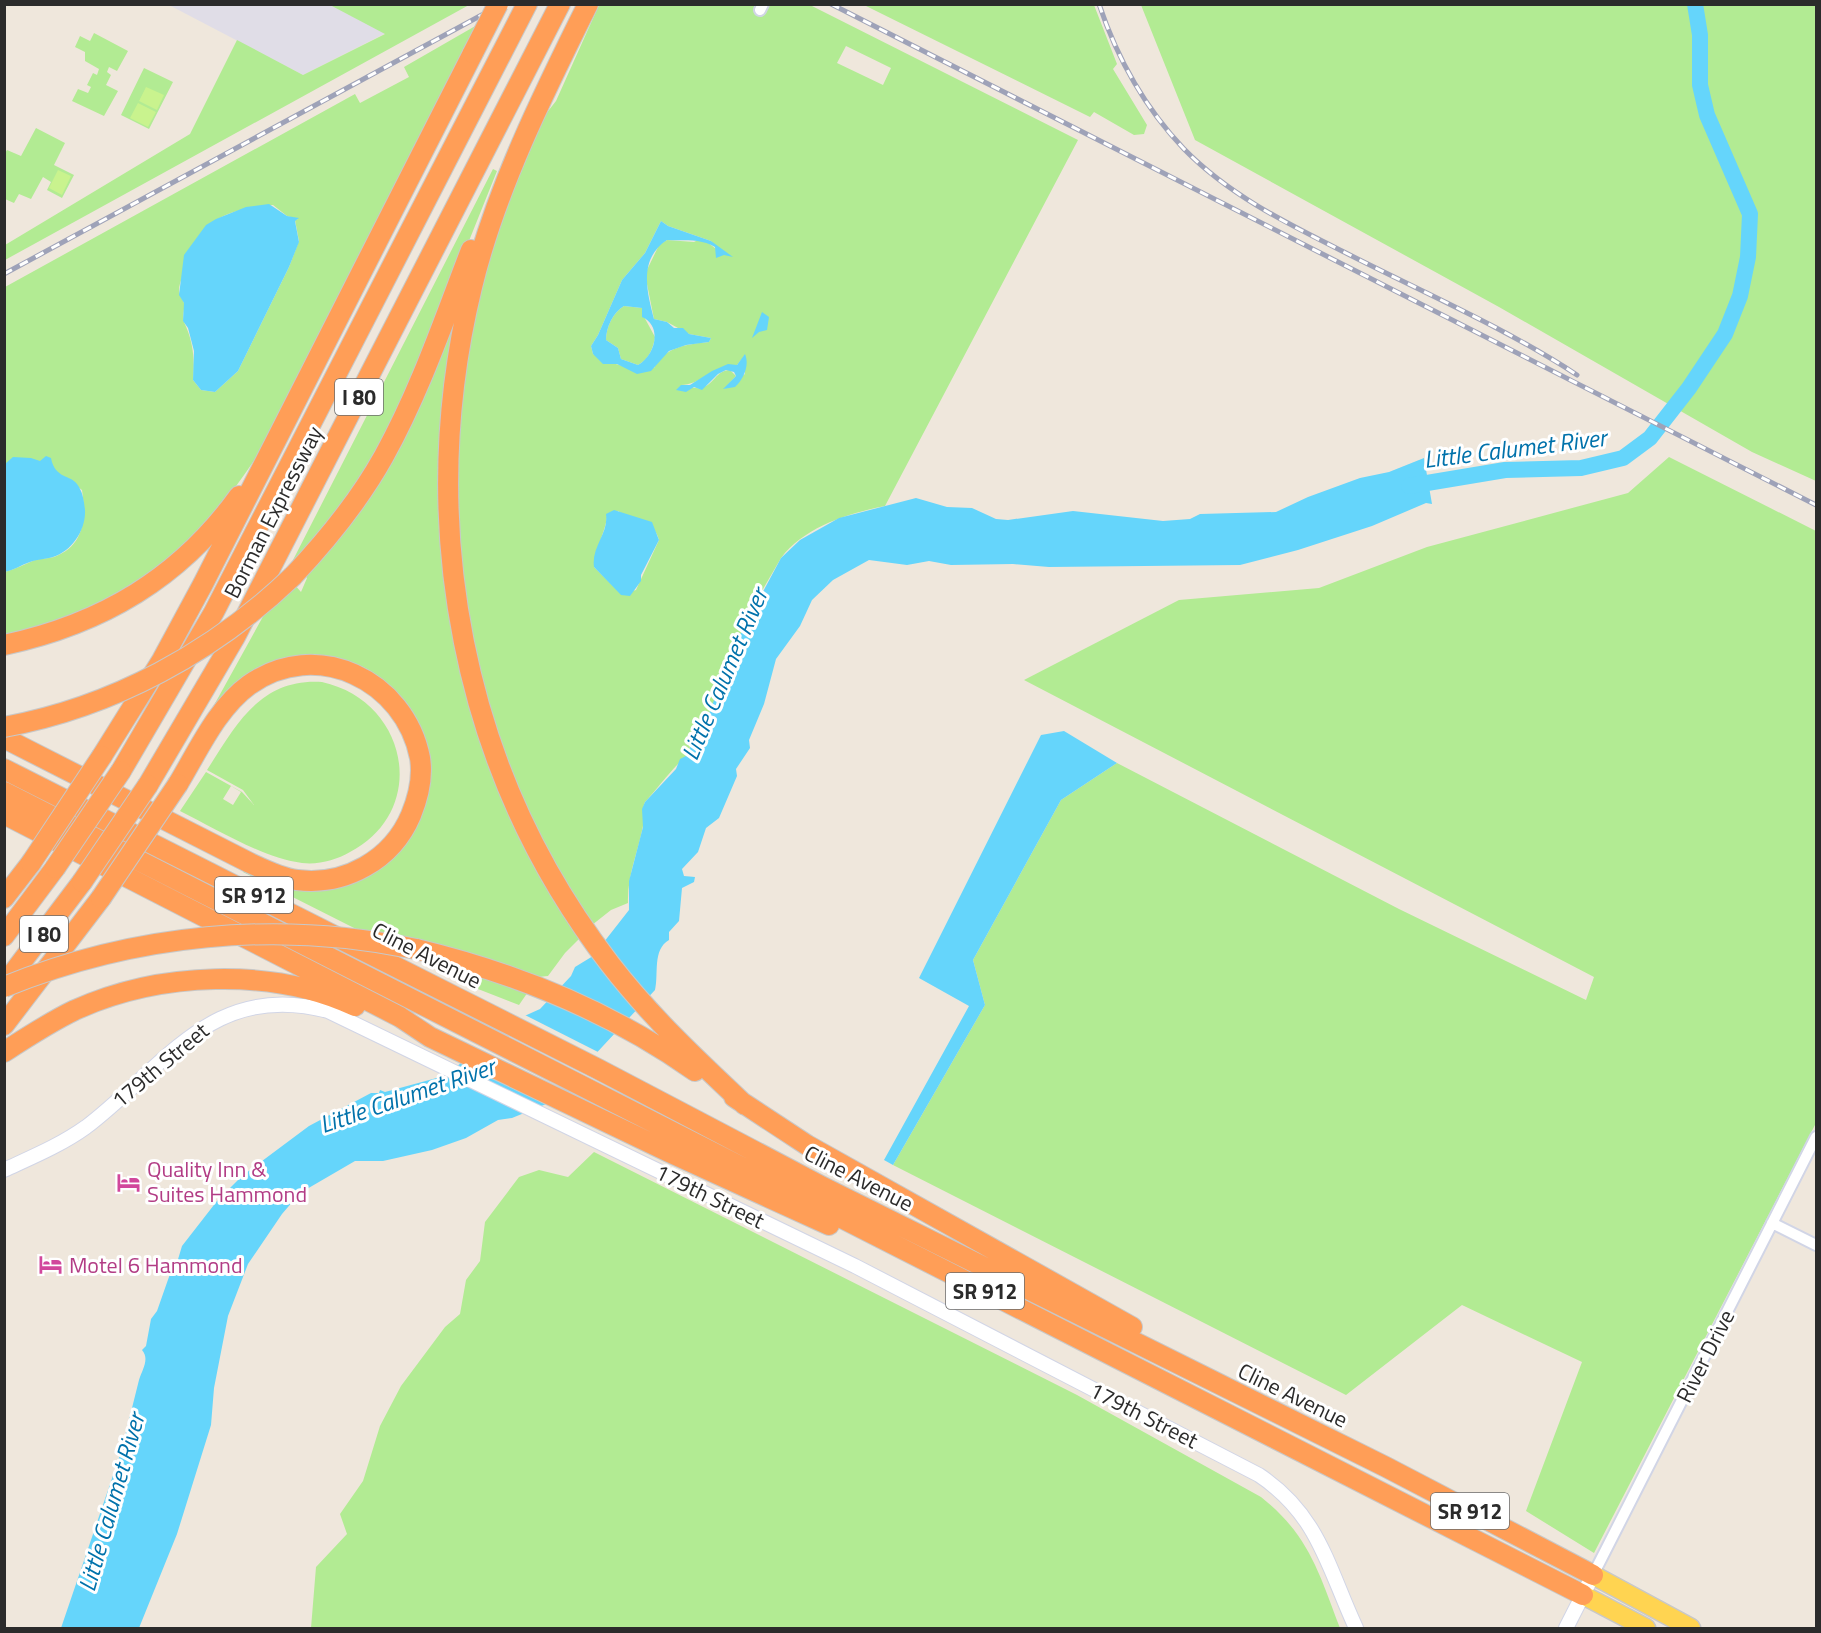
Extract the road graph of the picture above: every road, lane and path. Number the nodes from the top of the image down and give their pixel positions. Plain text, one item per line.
1 (498, 4) edge
2 (527, 4) edge
3 (588, 4) edge
4 (560, 5) edge
5 (536, 110) junction
6 (285, 423) junction
7 (4, 645) edge
8 (4, 726) edge
9 (4, 738) edge
10 (4, 769) edge
11 (4, 792) edge
12 (4, 814) edge
13 (4, 898) edge
14 (4, 936) edge
15 (4, 986) edge
16 (4, 1025) edge
17 (430, 1037) junction
18 (4, 1052) edge
19 (745, 1105) junction
20 (1816, 1137) edge
21 (4, 1170) edge
22 (1773, 1223) junction
23 (1816, 1245) edge
24 (963, 1280) junction
25 (1200, 1376) junction
26 (1593, 1575) junction
27 (1583, 1595) junction
28 (1356, 1629) edge
29 (1566, 1629) edge
30 (1646, 1629) edge
31 (1691, 1629) edge

1 - 6 highway, bridge
2 - 14 highway, Borman Expressway / I 80, bridge
3 - 5 highway
4 - 15 highway, Borman Expressway / I 80, bridge
5 - 8 highway, bridge
5 - 19 highway
6 - 7 highway
6 - 13 highway, bridge
9 - 16 highway, bridge
10 - 25 highway, Cline Avenue / SR 912
11 - 24 highway, Cline Avenue / SR 912
12 - 17 highway
15 - 19 highway, bridge
17 - 18 highway
17 - 24 highway
19 - 25 highway
20 - 22 street, River Drive
21 - 28 street, 179th Street
22 - 23 street
22 - 26 street, River Drive
24 - 27 highway, Cline Avenue / SR 912
25 - 26 highway, Cline Avenue / SR 912
26 - 27 street
26 - 31 main road, Cline Avenue / SR 912
27 - 29 street
27 - 30 main road, Cline Avenue / SR 912

